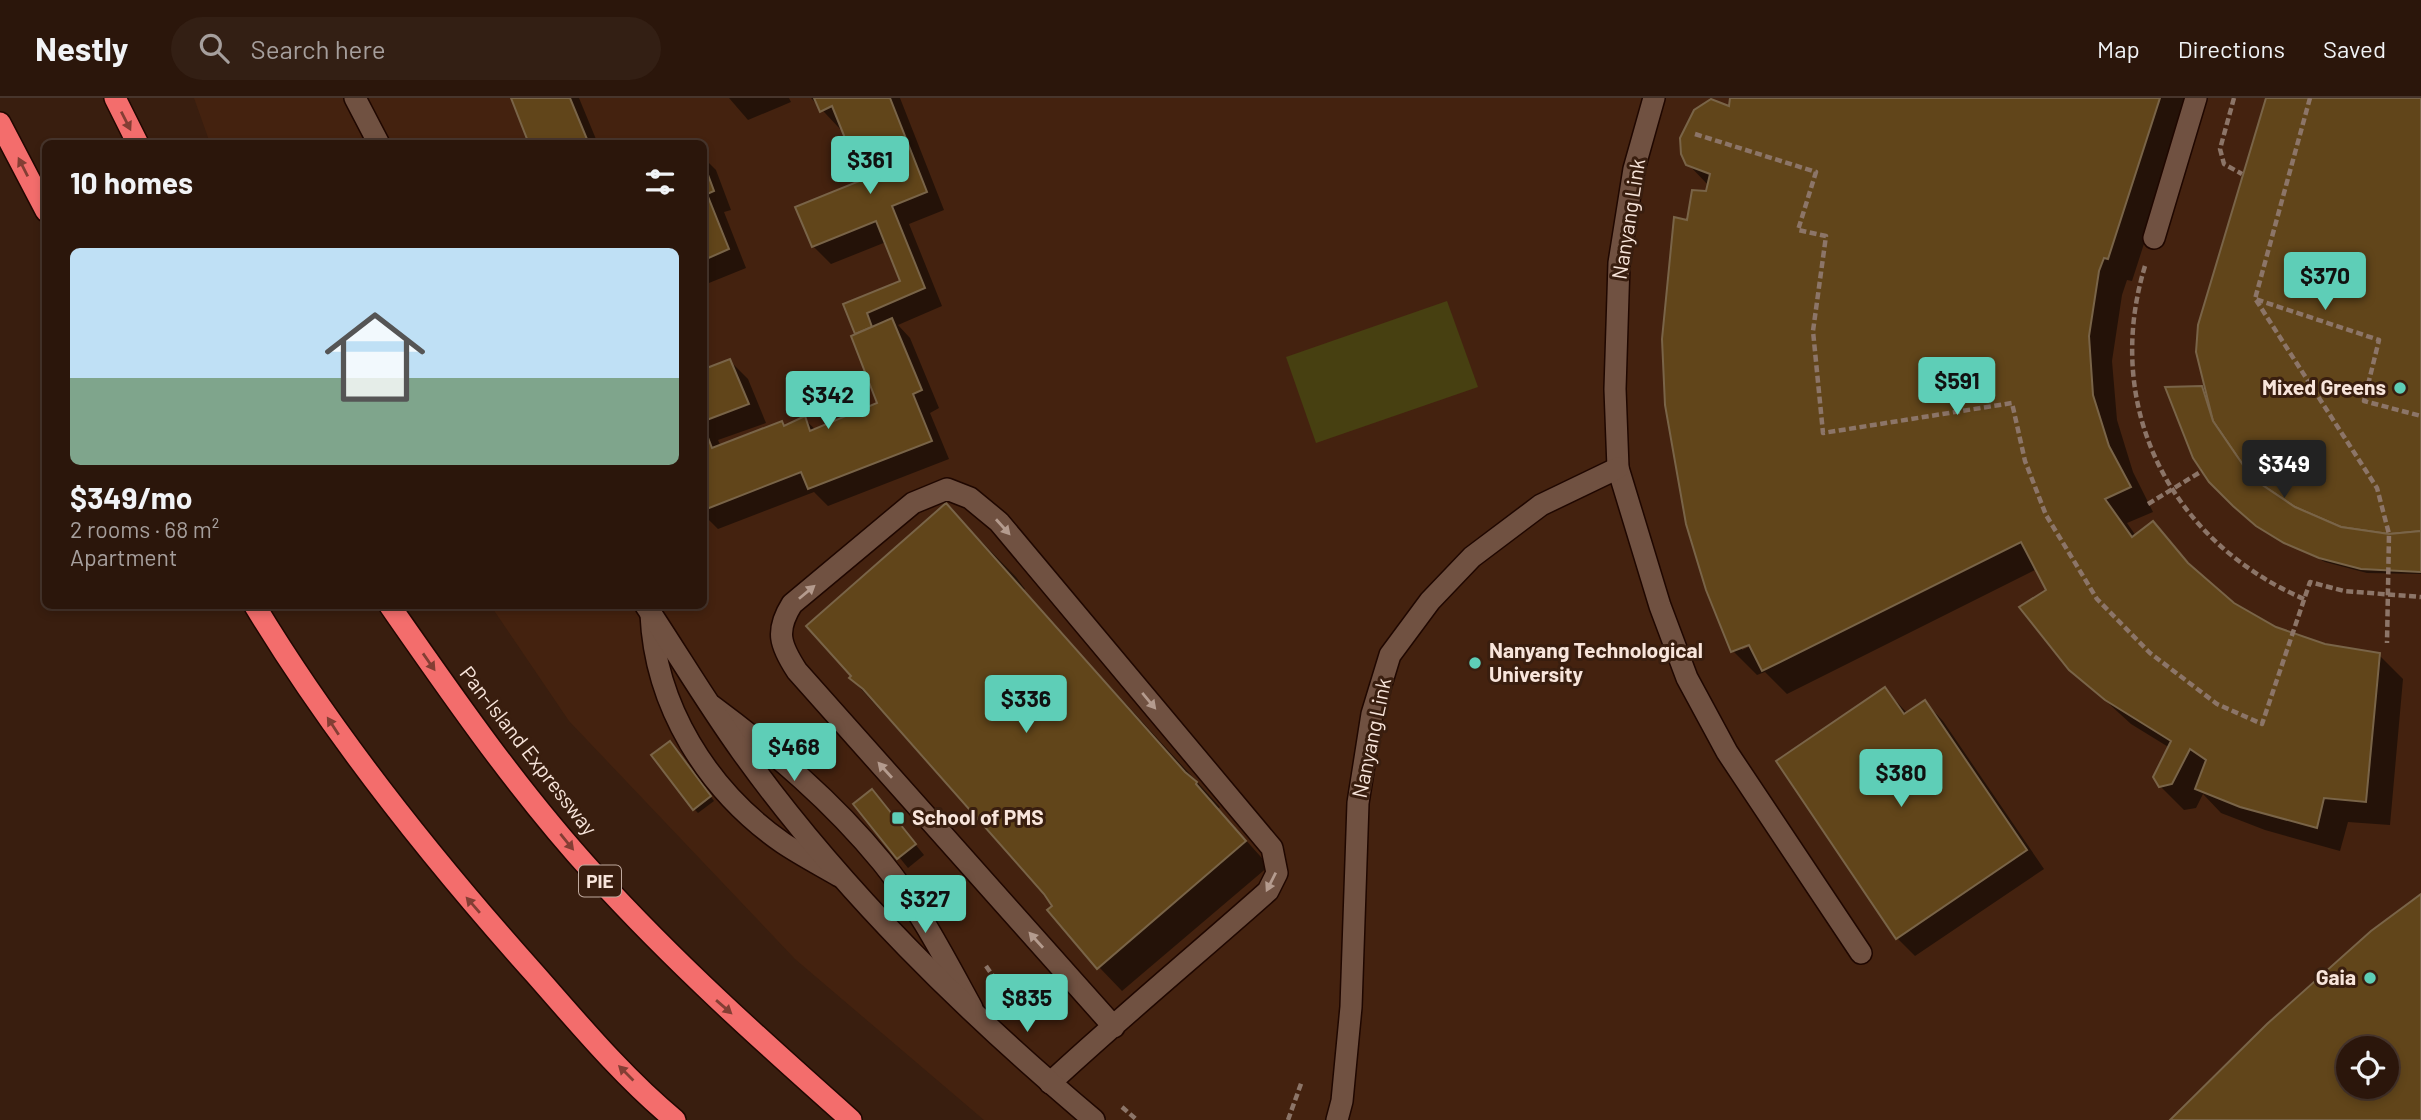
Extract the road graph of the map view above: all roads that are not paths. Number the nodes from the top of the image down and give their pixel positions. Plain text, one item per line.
1 (115, 98) edge
2 (355, 98) edge
3 (1654, 98) edge
4 (2196, 98) edge
5 (0, 123) edge
6 (136, 140) edge
7 (377, 140) edge
8 (42, 203) edge
9 (2154, 238) road end
10 (1618, 468) junction
11 (257, 609) edge
12 (392, 609) edge
13 (648, 610) edge
14 (712, 706) junction
15 (847, 880) junction
16 (1861, 953) dead end
17 (976, 1015) junction
18 (1114, 1027) junction
19 (1050, 1083) junction
20 (675, 1120) edge
21 (851, 1120) edge
22 (1094, 1120) edge
23 (1336, 1120) edge

1 -> 6 highway
2 - 7 street
3 - 10 street, Nanyang Link
4 - 9 street
8 -> 5 highway
10 - 16 street, Nanyang Link
10 - 23 street, Nanyang Link
20 -> 11 highway
12 -> 21 highway, Pan-Island Expressway / PIE
13 - 14 street
13 - 15 street
14 - 15 street
14 - 17 street
15 - 17 street
17 - 19 street
18 -> 18 street
18 - 19 street
19 - 22 street

